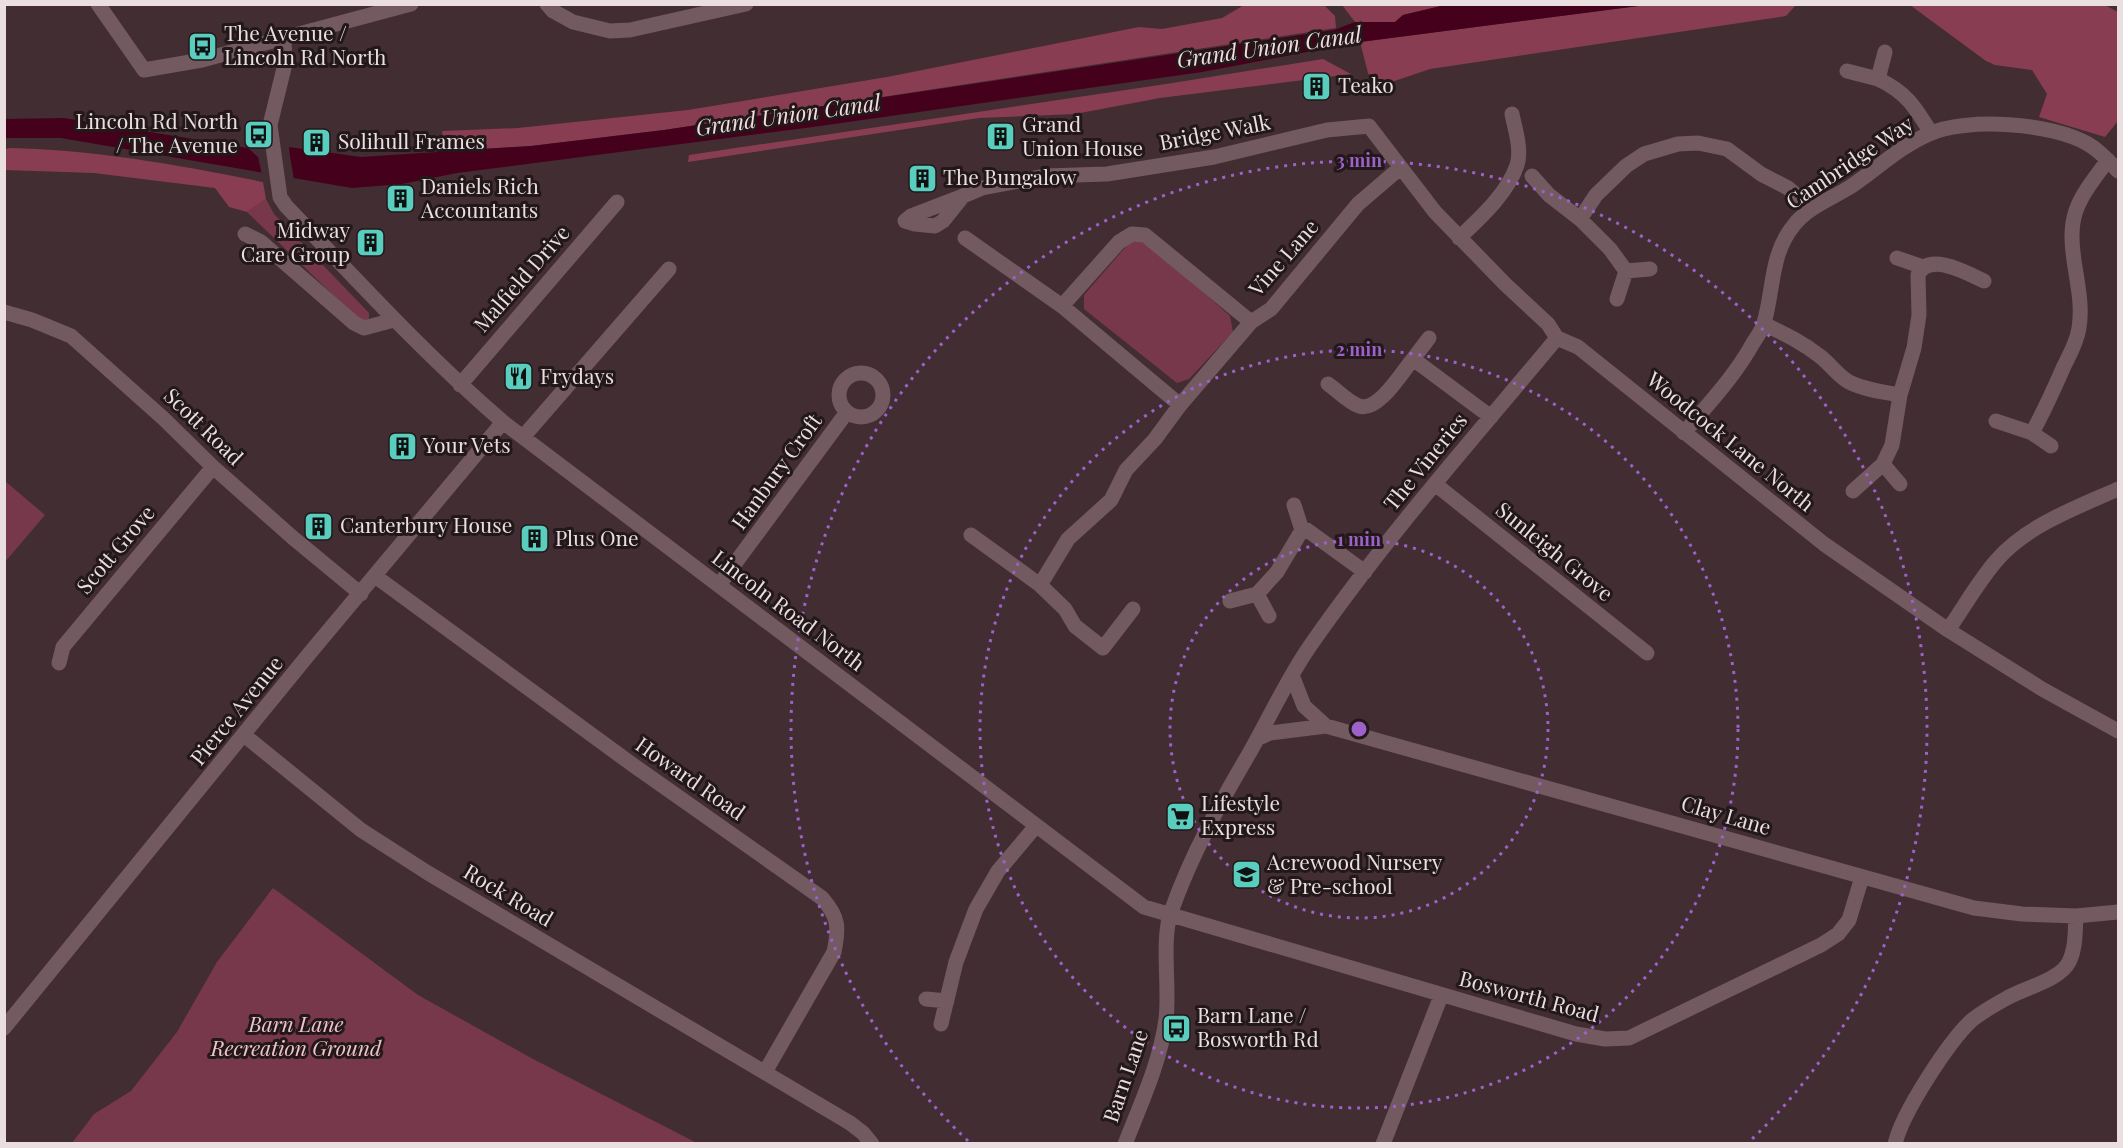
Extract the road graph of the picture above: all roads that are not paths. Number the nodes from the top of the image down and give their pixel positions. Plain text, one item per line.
1 (98, 4) edge
2 (411, 4) edge
3 (547, 4) edge
4 (746, 4) edge
5 (284, 38) junction
6 (1885, 52) dead end
7 (1847, 71) dead end
8 (1878, 79) junction
9 (1512, 114) dead end
10 (1369, 126) joint
11 (1931, 133) junction
12 (2113, 166) edge
13 (1400, 168) junction
14 (1532, 176) dead end
15 (963, 196) dead end
16 (617, 202) dead end
17 (1812, 208) junction
18 (1580, 219) junction
19 (244, 234) dead end
20 (965, 238) dead end
21 (1459, 238) junction
22 (1897, 258) dead end
23 (1923, 267) junction
24 (669, 269) dead end
25 (1650, 269) dead end
26 (1626, 271) junction
27 (1984, 281) dead end
28 (1617, 298) dead end
29 (1062, 306) junction
30 (4, 312) edge
31 (394, 320) junction
32 (1251, 322) junction
33 (1764, 324) junction
34 (1429, 338) dead end
35 (1557, 338) junction
36 (1413, 359) junction
37 (1328, 384) dead end
38 (460, 385) junction
39 (1900, 395) junction
40 (1180, 405) junction
41 (847, 412) dead end
42 (1491, 417) junction
43 (1996, 421) dead end
44 (503, 422) junction
45 (1684, 433) junction
46 (2032, 433) junction
47 (523, 437) junction
48 (2051, 446) dead end
49 (1883, 464) junction
50 (213, 468) junction
51 (1435, 484) junction
52 (1900, 484) dead end
53 (2118, 489) edge
54 (1853, 491) dead end
55 (1294, 505) dead end
56 (1302, 530) junction
57 (971, 535) dead end
58 (1365, 572) junction
59 (375, 576) junction
60 (719, 585) junction
61 (1040, 585) junction
62 (361, 594) junction
63 (1257, 594) junction
64 (1230, 601) dead end
65 (1133, 609) dead end
66 (1269, 616) dead end
67 (1948, 630) junction
68 (1647, 653) dead end
69 (59, 663) dead end
70 (1292, 675) junction
71 (1326, 726) junction
72 (2118, 731) edge
73 (244, 735) junction
74 (1257, 739) junction
75 (1036, 826) junction
76 (1862, 877) junction
77 (2118, 912) edge
78 (1170, 914) junction
79 (2076, 916) junction
80 (1441, 996) junction
81 (926, 999) dead end
82 (947, 1001) junction
83 (940, 1024) dead end
84 (4, 1028) edge
85 (765, 1072) junction
86 (872, 1143) edge
87 (1125, 1143) edge
88 (1383, 1143) edge
89 (1894, 1143) edge

1 - 5 street
2 - 5 street
3 - 4 street
5 - 31 street, Lincoln Road North
6 - 8 street
7 - 8 street
8 - 11 street
9 - 21 street
10 - 13 street, Woodcock Lane North
10 - 15 street, Bridge Walk
11 - 12 street, Cambridge Way
11 - 17 street, Cambridge Way
12 - 46 street
13 - 21 street, Woodcock Lane North
13 - 32 street, Vine Lane
14 - 18 street
16 - 38 street, Malfield Drive
17 - 18 street
17 - 33 street, Cambridge Way
18 - 26 street
19 - 31 street
20 - 29 street
21 - 35 street, Woodcock Lane North
22 - 23 street
23 - 27 street
23 - 39 street
24 - 47 street
25 - 26 street
26 - 28 street
29 - 32 street
29 - 40 street
30 - 50 street, Scott Road
31 - 38 street, Lincoln Road North
32 - 40 street, Vine Lane
33 - 39 street
33 - 45 street, Cambridge Way
34 - 36 street
35 - 42 street, The Vineries
35 - 45 street, Woodcock Lane North
36 - 37 street
36 - 42 street
38 - 44 street, Lincoln Road North
39 - 49 street
40 - 61 street, Vine Lane
41 - 60 street, Hanbury Croft
42 - 51 street, The Vineries
43 - 46 street
44 - 47 street, Lincoln Road North
44 - 59 street, Pierce Avenue
45 - 67 street, Woodcock Lane North
46 - 48 street
47 - 60 street, Lincoln Road North
49 - 52 street
49 - 54 street
50 - 62 street, Scott Road
50 - 69 street, Scott Grove
51 - 58 street, The Vineries
51 - 68 street, Sunleigh Grove
53 - 67 street
55 - 56 street
56 - 58 street
56 - 63 street
57 - 61 street
58 - 70 street, The Vineries
59 - 62 street, Pierce Avenue
59 - 85 street, Howard Road
60 - 75 street, Lincoln Road North
61 - 65 street
62 - 73 street, Pierce Avenue
63 - 64 street
63 - 66 street
67 - 72 street, Woodcock Lane North
70 - 71 street, Clay Lane
70 - 74 street, The Vineries
71 - 74 street, Clay Lane
71 - 76 street, Clay Lane
73 - 84 street, Pierce Avenue
73 - 85 street, Rock Road
74 - 78 street
75 - 78 street, Lincoln Road North
75 - 82 street
76 - 79 street, Clay Lane
76 - 80 street, Bosworth Road
77 - 79 street, Clay Lane
78 - 80 street, Bosworth Road
78 - 87 street, Barn Lane
79 - 89 street
80 - 88 street
81 - 82 street
82 - 83 street
85 - 86 street, Rock Road

